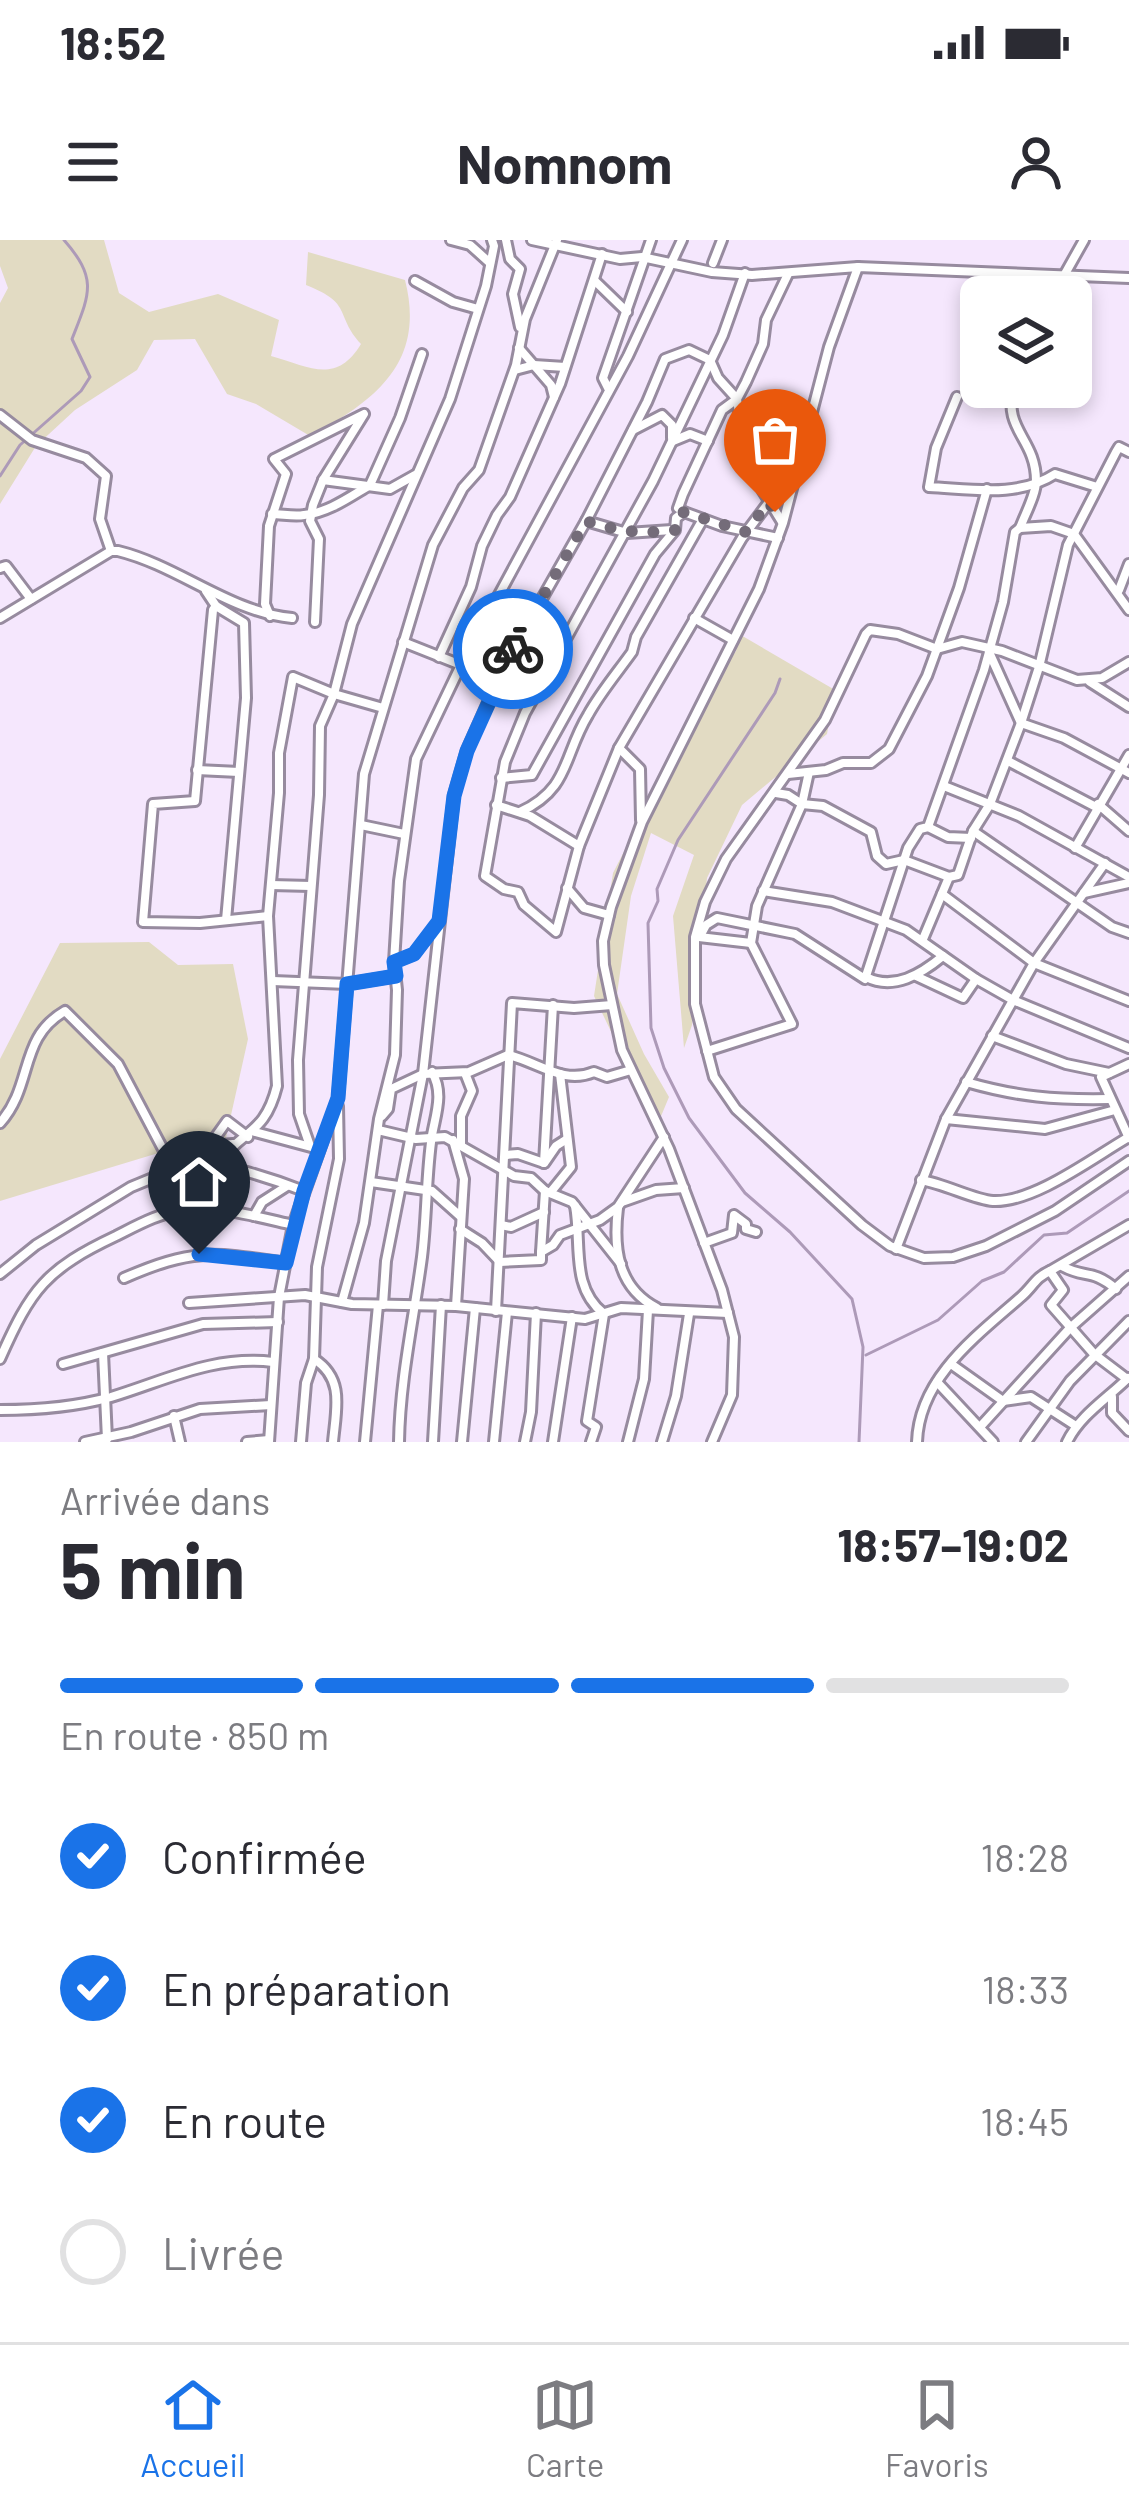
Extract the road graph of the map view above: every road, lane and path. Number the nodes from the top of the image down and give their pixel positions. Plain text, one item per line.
1 (451, 240) edge
2 (506, 240) edge
3 (532, 240) edge
4 (599, 240) edge
5 (651, 240) edge
6 (682, 240) edge
7 (722, 240) edge
8 (1084, 240) edge
9 (556, 242) edge
10 (491, 244) edge
11 (598, 254) junction
12 (642, 257) junction
13 (514, 261) junction
14 (713, 263) junction
15 (491, 264) junction
16 (674, 264) junction
17 (698, 267) junction
18 (858, 267) junction
19 (726, 270) junction
20 (745, 273) junction
21 (788, 274) junction
22 (1063, 275) junction
23 (1129, 278) edge
24 (416, 281) dead end
25 (595, 281) junction
26 (538, 284) junction
27 (478, 309) junction
28 (628, 313) junction
29 (521, 331) junction
30 (518, 347) junction
31 (422, 354) dead end
32 (710, 360) junction
33 (534, 365) junction
34 (566, 367) junction
35 (514, 370) junction
36 (608, 389) junction
37 (554, 397) junction
38 (957, 397) dead end
39 (737, 399) junction
40 (1011, 408) edge
41 (0, 415) edge
42 (633, 430) junction
43 (672, 440) junction
44 (708, 441) junction
45 (1129, 452) edge
46 (416, 474) junction
47 (323, 480) junction
48 (794, 480) junction
49 (370, 485) junction
50 (1036, 486) junction
51 (1097, 487) junction
52 (987, 490) junction
53 (769, 502) junction
54 (684, 512) junction
55 (313, 513) junction
56 (272, 514) junction
57 (703, 519) junction
58 (586, 521) junction
59 (783, 523) junction
60 (1020, 528) junction
61 (675, 530) junction
62 (746, 532) junction
63 (627, 533) junction
64 (1073, 534) junction
65 (778, 538) junction
66 (111, 551) junction
67 (1129, 564) edge
68 (0, 568) edge
69 (206, 591) junction
70 (1119, 592) junction
71 (31, 599) junction
72 (217, 606) junction
73 (1129, 610) edge
74 (270, 616) junction
75 (0, 618) edge
76 (292, 618) dead end
77 (694, 618) junction
78 (315, 622) dead end
79 (733, 640) junction
80 (403, 643) junction
81 (937, 649) junction
82 (989, 650) junction
83 (440, 657) junction
84 (1129, 662) edge
85 (460, 665) junction
86 (1040, 667) junction
87 (1085, 680) junction
88 (334, 694) junction
89 (1129, 707) edge
90 (382, 708) junction
91 (1021, 723) junction
92 (619, 748) junction
93 (1129, 754) edge
94 (1008, 761) junction
95 (196, 770) junction
96 (1125, 771) edge
97 (239, 772) junction
98 (809, 772) junction
99 (788, 774) junction
100 (501, 778) junction
101 (944, 786) junction
102 (774, 793) junction
103 (802, 804) junction
104 (990, 804) junction
105 (496, 805) junction
106 (1097, 806) junction
107 (520, 812) junction
108 (642, 822) junction
109 (361, 825) junction
110 (928, 827) junction
111 (1129, 831) edge
112 (404, 834) junction
113 (972, 835) junction
114 (579, 846) junction
115 (1075, 848) junction
116 (904, 860) junction
117 (1106, 863) junction
118 (949, 877) junction
119 (1129, 880) edge
120 (271, 885) junction
121 (310, 886) junction
122 (566, 887) junction
123 (763, 891) junction
124 (942, 894) junction
125 (1080, 898) junction
126 (609, 915) junction
127 (268, 916) junction
128 (226, 920) junction
129 (439, 921) junction
130 (753, 923) junction
131 (884, 923) junction
132 (1129, 933) edge
133 (697, 937) junction
134 (922, 938) junction
135 (751, 943) junction
136 (943, 956) junction
137 (394, 962) junction
138 (1034, 964) junction
139 (396, 976) junction
140 (916, 976) junction
141 (866, 977) junction
142 (976, 980) junction
143 (273, 981) junction
144 (306, 984) junction
145 (347, 984) junction
146 (1013, 1000) junction
147 (1129, 1001) edge
148 (612, 1004) junction
149 (554, 1005) junction
150 (992, 1036) junction
151 (1129, 1048) edge
152 (707, 1051) junction
153 (508, 1055) junction
154 (1129, 1064) edge
155 (631, 1070) junction
156 (464, 1072) junction
157 (1109, 1072) junction
158 (428, 1073) junction
159 (555, 1074) junction
160 (966, 1082) junction
161 (338, 1098) junction
162 (1109, 1099) junction
163 (1115, 1110) junction
164 (946, 1119) junction
165 (0, 1123) edge
166 (378, 1124) junction
167 (252, 1134) junction
168 (432, 1135) junction
169 (410, 1137) junction
170 (664, 1137) junction
171 (1129, 1137) edge
172 (568, 1138) junction
173 (456, 1142) junction
174 (234, 1144) junction
175 (310, 1146) junction
176 (206, 1150) junction
177 (322, 1150) junction
178 (506, 1155) junction
179 (220, 1160) junction
180 (194, 1161) junction
181 (1129, 1161) edge
182 (544, 1162) junction
183 (174, 1170) junction
184 (505, 1170) junction
185 (255, 1177) junction
186 (921, 1180) junction
187 (371, 1182) junction
188 (289, 1185) junction
189 (399, 1187) junction
190 (684, 1188) junction
191 (429, 1190) junction
192 (304, 1191) junction
193 (547, 1192) junction
194 (262, 1202) junction
195 (620, 1204) junction
196 (574, 1205) junction
197 (544, 1212) junction
198 (254, 1216) junction
199 (460, 1216) junction
200 (590, 1224) junction
201 (501, 1225) junction
202 (1129, 1225) edge
203 (293, 1226) junction
204 (460, 1229) junction
205 (578, 1229) junction
206 (756, 1232) dead end
207 (704, 1243) junction
208 (896, 1249) junction
209 (541, 1252) junction
210 (500, 1262) junction
211 (286, 1263) junction
212 (621, 1264) junction
213 (1062, 1266) junction
214 (1050, 1271) junction
215 (0, 1274) edge
216 (1129, 1276) edge
217 (124, 1279) dead end
218 (1116, 1289) junction
219 (278, 1297) junction
220 (318, 1297) junction
221 (342, 1302) junction
222 (189, 1303) dead end
223 (381, 1305) junction
224 (441, 1305) junction
225 (412, 1306) junction
226 (456, 1306) junction
227 (475, 1308) junction
228 (648, 1310) junction
229 (496, 1311) junction
230 (508, 1312) junction
231 (663, 1312) junction
232 (536, 1313) junction
233 (728, 1313) junction
234 (604, 1314) junction
235 (689, 1314) junction
236 (572, 1317) junction
237 (1129, 1321) edge
238 (278, 1322) junction
239 (1070, 1328) junction
240 (103, 1353) junction
241 (1094, 1354) junction
242 (0, 1359) edge
243 (314, 1360) junction
244 (273, 1362) junction
245 (63, 1364) dead end
246 (951, 1364) junction
247 (1128, 1378) edge
248 (937, 1382) junction
249 (1112, 1397) junction
250 (106, 1398) junction
251 (1004, 1401) junction
252 (271, 1406) junction
253 (0, 1410) edge
254 (1048, 1411) junction
255 (1090, 1411) junction
256 (1112, 1413) junction
257 (174, 1416) junction
258 (1076, 1426) junction
259 (980, 1427) junction
260 (1125, 1433) edge
261 (106, 1439) junction
262 (268, 1441) edge
263 (85, 1442) edge
264 (180, 1442) edge
265 (247, 1442) edge
266 (302, 1442) edge
267 (333, 1442) edge
268 (364, 1442) edge
269 (399, 1442) edge
270 (433, 1442) edge
271 (462, 1442) edge
272 (494, 1442) edge
273 (525, 1442) edge
274 (553, 1442) edge
275 (591, 1442) edge
276 (628, 1442) edge
277 (662, 1442) edge
278 (712, 1442) edge
279 (917, 1442) edge
280 (993, 1442) edge
281 (1026, 1442) edge
282 (1067, 1442) edge

1 - 15 street
2 - 13 street
3 - 9 street
4 - 11 street
5 - 12 street
6 - 16 street
7 - 14 street
8 - 22 street
9 - 11 street
9 - 26 street
10 - 13 street
10 - 15 street
11 - 12 street
11 - 25 street
12 - 16 street
12 - 28 street
13 - 26 street
13 - 29 street
14 - 17 street
14 - 19 street
15 - 27 street
16 - 17 street
16 - 36 street
17 - 19 street
18 - 21 street
18 - 22 street
18 - 48 street
19 - 20 street
20 - 21 street
20 - 32 street
21 - 39 street
22 - 23 street
24 - 27 street
25 - 28 street
25 - 34 street
26 - 29 street
27 - 46 street
28 - 36 street
29 - 30 street
30 - 33 street
30 - 35 street
31 - 49 street
32 - 39 street
32 - 42 street
32 - 43 street
33 - 34 street
33 - 35 street
33 - 37 street
34 - 37 street
35 - 80 street
36 - 85 street
37 - 83 street
38 - 52 street
39 - 44 street
39 - 53 street
40 - 50 street
41 - 66 street
42 - 43 street
42 - 58 street
43 - 44 street
43 - 63 street
44 - 54 street
45 - 51 street
46 - 49 street
46 - 88 street
47 - 49 street
47 - 55 street
47 - 56 street
48 - 53 street
48 - 59 street
49 - 55 street
50 - 51 street
50 - 52 street
50 - 60 street
51 - 64 street
52 - 81 street
53 - 59 street
53 - 62 street
54 - 57 street
54 - 61 street
55 - 56 street
55 - 78 street
56 - 74 street
57 - 62 street
57 - 107 street
58 - 63 street
58 - 129 street
59 - 65 street
60 - 64 street
60 - 82 street
61 - 63 street
61 - 100 street
62 - 65 street
62 - 77 street
63 - 100 street
64 - 70 street
64 - 86 street
65 - 79 street
66 - 69 street
66 - 71 street
67 - 70 street
68 - 71 street
69 - 72 street
69 - 74 street
70 - 73 street
71 - 75 street
72 - 95 street
72 - 97 street
74 - 76 street
77 - 79 street
77 - 92 street
79 - 108 street
80 - 83 street
80 - 90 street
81 - 82 street
81 - 98 street
81 - 99 street
82 - 86 street
82 - 91 street
82 - 101 street
83 - 85 street
84 - 87 street
85 - 112 street
86 - 87 street
86 - 91 street
87 - 89 street
88 - 90 street
88 - 120 street
88 - 121 street
90 - 109 street
91 - 94 street
91 - 96 street
92 - 108 street
92 - 114 street
93 - 96 street
94 - 104 street
94 - 106 street
95 - 97 street
95 - 128 street
96 - 106 street
97 - 128 street
98 - 99 street
98 - 103 street
99 - 102 street
100 - 105 street
101 - 104 street
101 - 110 street
102 - 103 street
102 - 133 street
103 - 116 street
103 - 123 street
104 - 113 street
104 - 115 street
105 - 107 street
105 - 122 street
106 - 111 street
106 - 115 street
107 - 114 street
108 - 126 street
109 - 112 street
109 - 145 street
110 - 113 street
110 - 116 street
112 - 137 street
113 - 118 street
113 - 125 street
114 - 122 street
115 - 117 street
116 - 118 street
116 - 131 street
117 - 119 street
117 - 125 street
118 - 124 street
119 - 125 street
120 - 121 street
120 - 127 street
121 - 144 street
122 - 126 street
123 - 130 street
123 - 131 street
124 - 134 street
124 - 138 street
125 - 132 street
125 - 138 street
126 - 148 street
127 - 128 street
127 - 143 street
129 - 137 street
129 - 158 street
130 - 133 street
130 - 135 street
130 - 141 street
131 - 134 street
131 - 141 street
133 - 135 street
133 - 152 street
134 - 136 street
135 - 152 street
136 - 140 street
136 - 142 street
137 - 139 street
138 - 146 street
138 - 147 street
139 - 145 street
139 - 166 street
140 - 141 street
140 - 142 street
142 - 146 street
143 - 144 street
143 - 167 street
144 - 145 street
144 - 175 street
145 - 161 street
146 - 150 street
146 - 151 street
148 - 149 street
148 - 155 street
149 - 153 street
149 - 159 street
150 - 157 street
150 - 160 street
152 - 208 street
153 - 156 street
153 - 159 street
153 - 178 street
154 - 157 street
155 - 159 street
155 - 170 street
156 - 158 street
156 - 173 street
157 - 162 street
158 - 166 street
158 - 168 street
158 - 169 street
159 - 172 street
159 - 182 street
160 - 162 street
160 - 164 street
161 - 177 street
161 - 220 street
162 - 163 street
163 - 164 street
163 - 171 street
164 - 186 street
165 - 183 street
166 - 169 street
166 - 187 street
167 - 174 street
167 - 175 street
167 - 176 street
168 - 169 street
168 - 173 street
168 - 191 street
169 - 189 street
170 - 190 street
170 - 195 street
171 - 186 street
172 - 182 street
172 - 193 street
173 - 184 street
173 - 199 street
174 - 176 street
174 - 179 street
175 - 177 street
176 - 180 street
177 - 192 street
178 - 182 street
178 - 184 street
179 - 180 street
179 - 185 street
180 - 183 street
181 - 208 street
183 - 215 street
184 - 193 street
184 - 201 street
185 - 188 street
185 - 194 street
186 - 208 street
187 - 189 street
187 - 221 street
188 - 192 street
188 - 194 street
189 - 191 street
189 - 223 street
190 - 195 street
190 - 207 street
191 - 199 street
191 - 225 street
192 - 203 street
193 - 196 street
193 - 197 street
194 - 198 street
195 - 200 street
195 - 212 street
196 - 200 street
196 - 205 street
197 - 201 street
197 - 209 street
198 - 203 street
198 - 242 street
199 - 204 street
200 - 205 street
200 - 212 street
201 - 210 street
202 - 213 street
203 - 211 street
204 - 210 street
204 - 226 street
205 - 209 street
205 - 234 street
206 - 207 street
207 - 233 street
209 - 210 street
210 - 229 street
211 - 217 street
211 - 219 street
212 - 231 street
213 - 214 street
213 - 218 street
214 - 239 street
214 - 246 street
216 - 218 street
218 - 239 street
219 - 220 street
219 - 222 street
219 - 238 street
220 - 221 street
220 - 243 street
221 - 223 street
223 - 225 street
223 - 268 street
224 - 225 street
224 - 226 street
224 - 270 street
225 - 269 street
226 - 227 street
227 - 229 street
227 - 271 street
228 - 231 street
228 - 234 street
228 - 276 street
229 - 230 street
230 - 232 street
230 - 272 street
231 - 235 street
232 - 236 street
232 - 273 street
233 - 235 street
233 - 278 street
234 - 236 street
234 - 275 street
235 - 277 street
236 - 274 street
237 - 241 street
238 - 240 street
238 - 244 street
239 - 241 street
239 - 251 street
240 - 245 street
240 - 250 street
241 - 247 street
241 - 254 street
243 - 266 street
243 - 267 street
244 - 250 street
244 - 252 street
246 - 248 street
246 - 251 street
247 - 249 street
248 - 259 street
248 - 279 street
249 - 255 street
249 - 256 street
250 - 253 street
250 - 261 street
251 - 254 street
251 - 259 street
252 - 257 street
252 - 262 street
254 - 258 street
254 - 281 street
255 - 256 street
255 - 258 street
256 - 260 street
257 - 261 street
257 - 264 street
258 - 282 street
259 - 280 street
261 - 263 street
262 - 265 street

